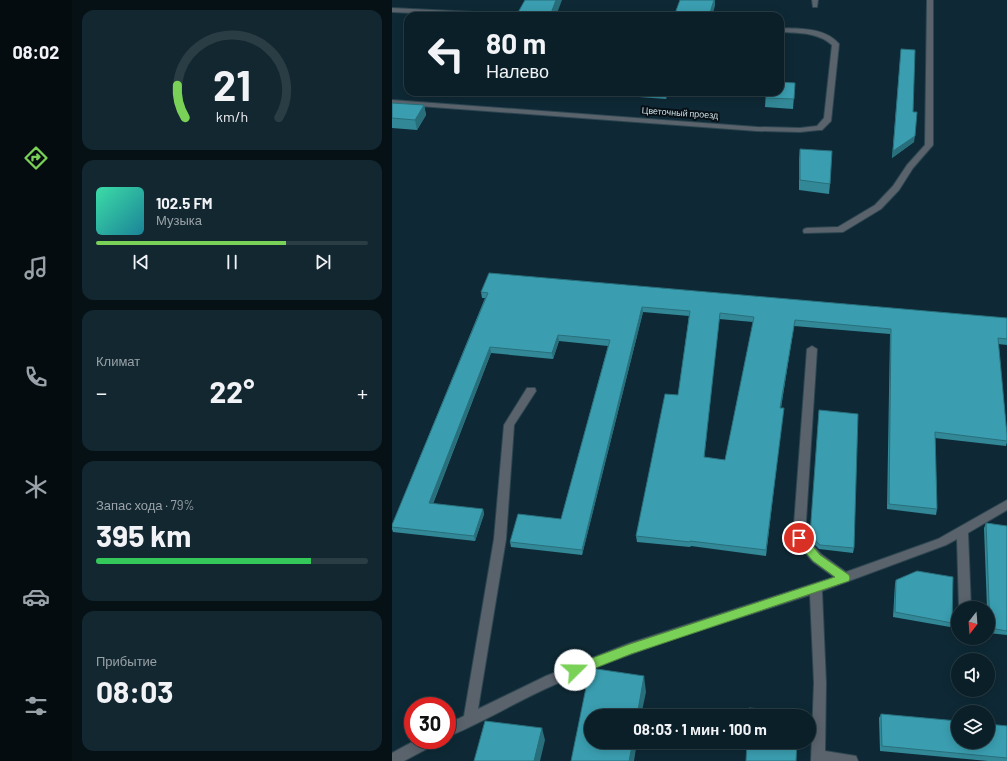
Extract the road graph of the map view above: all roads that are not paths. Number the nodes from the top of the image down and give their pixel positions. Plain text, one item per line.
1 (930, 0) edge
2 (392, 10) edge
3 (433, 12) edge
4 (784, 30) edge
5 (392, 102) edge
6 (807, 231) dead end
7 (812, 349) dead end
8 (531, 391) dead end
9 (1007, 505) edge
10 (962, 530) junction
11 (845, 578) junction
12 (816, 588) junction
13 (965, 601) edge
14 (470, 719) junction
15 (456, 726) edge
16 (412, 749) edge
17 (818, 759) edge
18 (392, 760) edge
19 (852, 761) edge

1 - 6 street
2 - 3 street
4 - 5 street, Цветочный проезд
7 - 11 street
8 - 14 street
9 - 10 street
10 - 11 street
10 - 13 street
11 - 12 street
12 - 14 street
12 - 17 street
14 - 15 street
16 - 18 street
17 - 19 street

